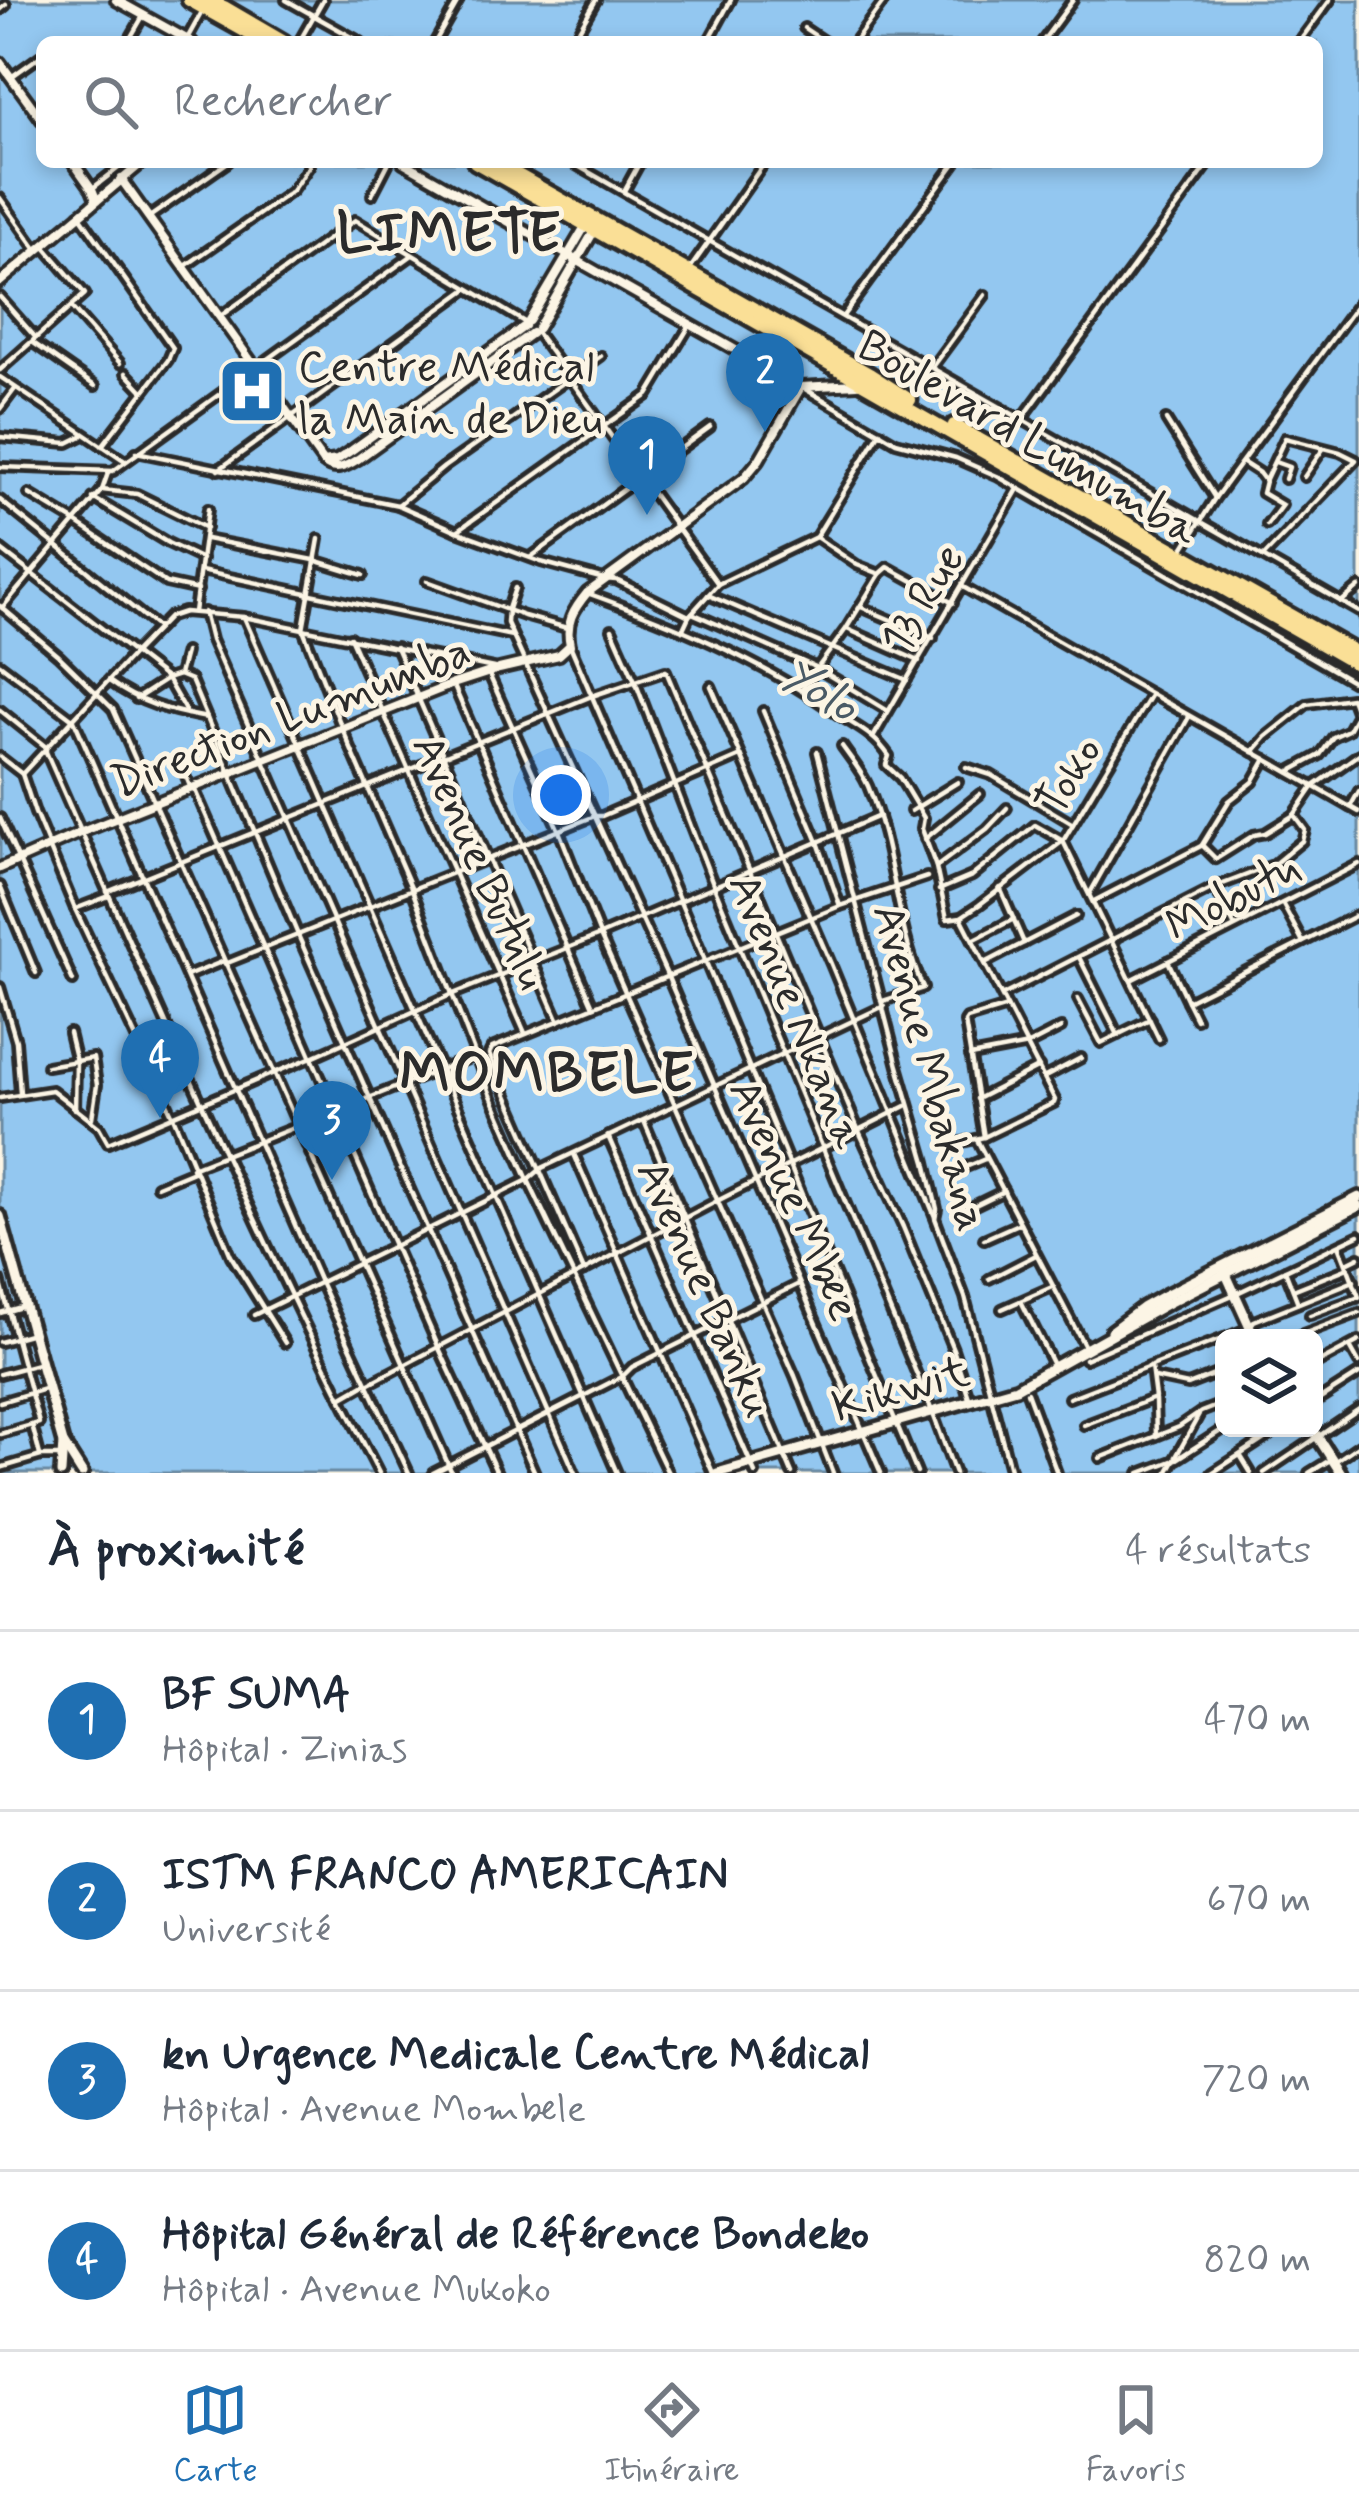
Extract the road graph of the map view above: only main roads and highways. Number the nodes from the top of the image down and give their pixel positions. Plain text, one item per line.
1 (189, 0) edge
2 (206, 3) edge
3 (255, 36) edge
4 (272, 36) edge
5 (486, 168) edge
6 (508, 168) edge
7 (592, 224) junction
8 (686, 276) junction
9 (1178, 557) junction
10 (1359, 654) edge
11 (1359, 666) edge
12 (1359, 1202) edge
13 (0, 1219) edge
14 (4, 1249) edge
15 (1224, 1270) junction
16 (1250, 1329) edge
17 (1318, 1437) edge
18 (63, 1443) junction
19 (753, 1468) edge
20 (61, 1473) edge
21 (82, 1473) edge
22 (715, 1473) edge
23 (1341, 1473) edge

1 - 2 highway
2 - 3 highway
2 - 4 highway
5 - 7 highway, Boulevard Lumumba
6 - 7 highway, Boulevard Lumumba
7 - 8 highway, Boulevard Lumumba
8 - 9 highway, Boulevard Lumumba
8 - 9 highway, Boulevard Lumumba
9 - 10 highway, Boulevard Lumumba
9 - 11 highway, Boulevard Lumumba
12 - 15 main road, Kikwit
13 - 14 main road
14 - 18 main road
15 - 16 main road
15 - 19 main road, Kikwit
17 - 23 main road
18 - 20 main road
18 - 21 main road
19 - 22 main road, Kikwit

